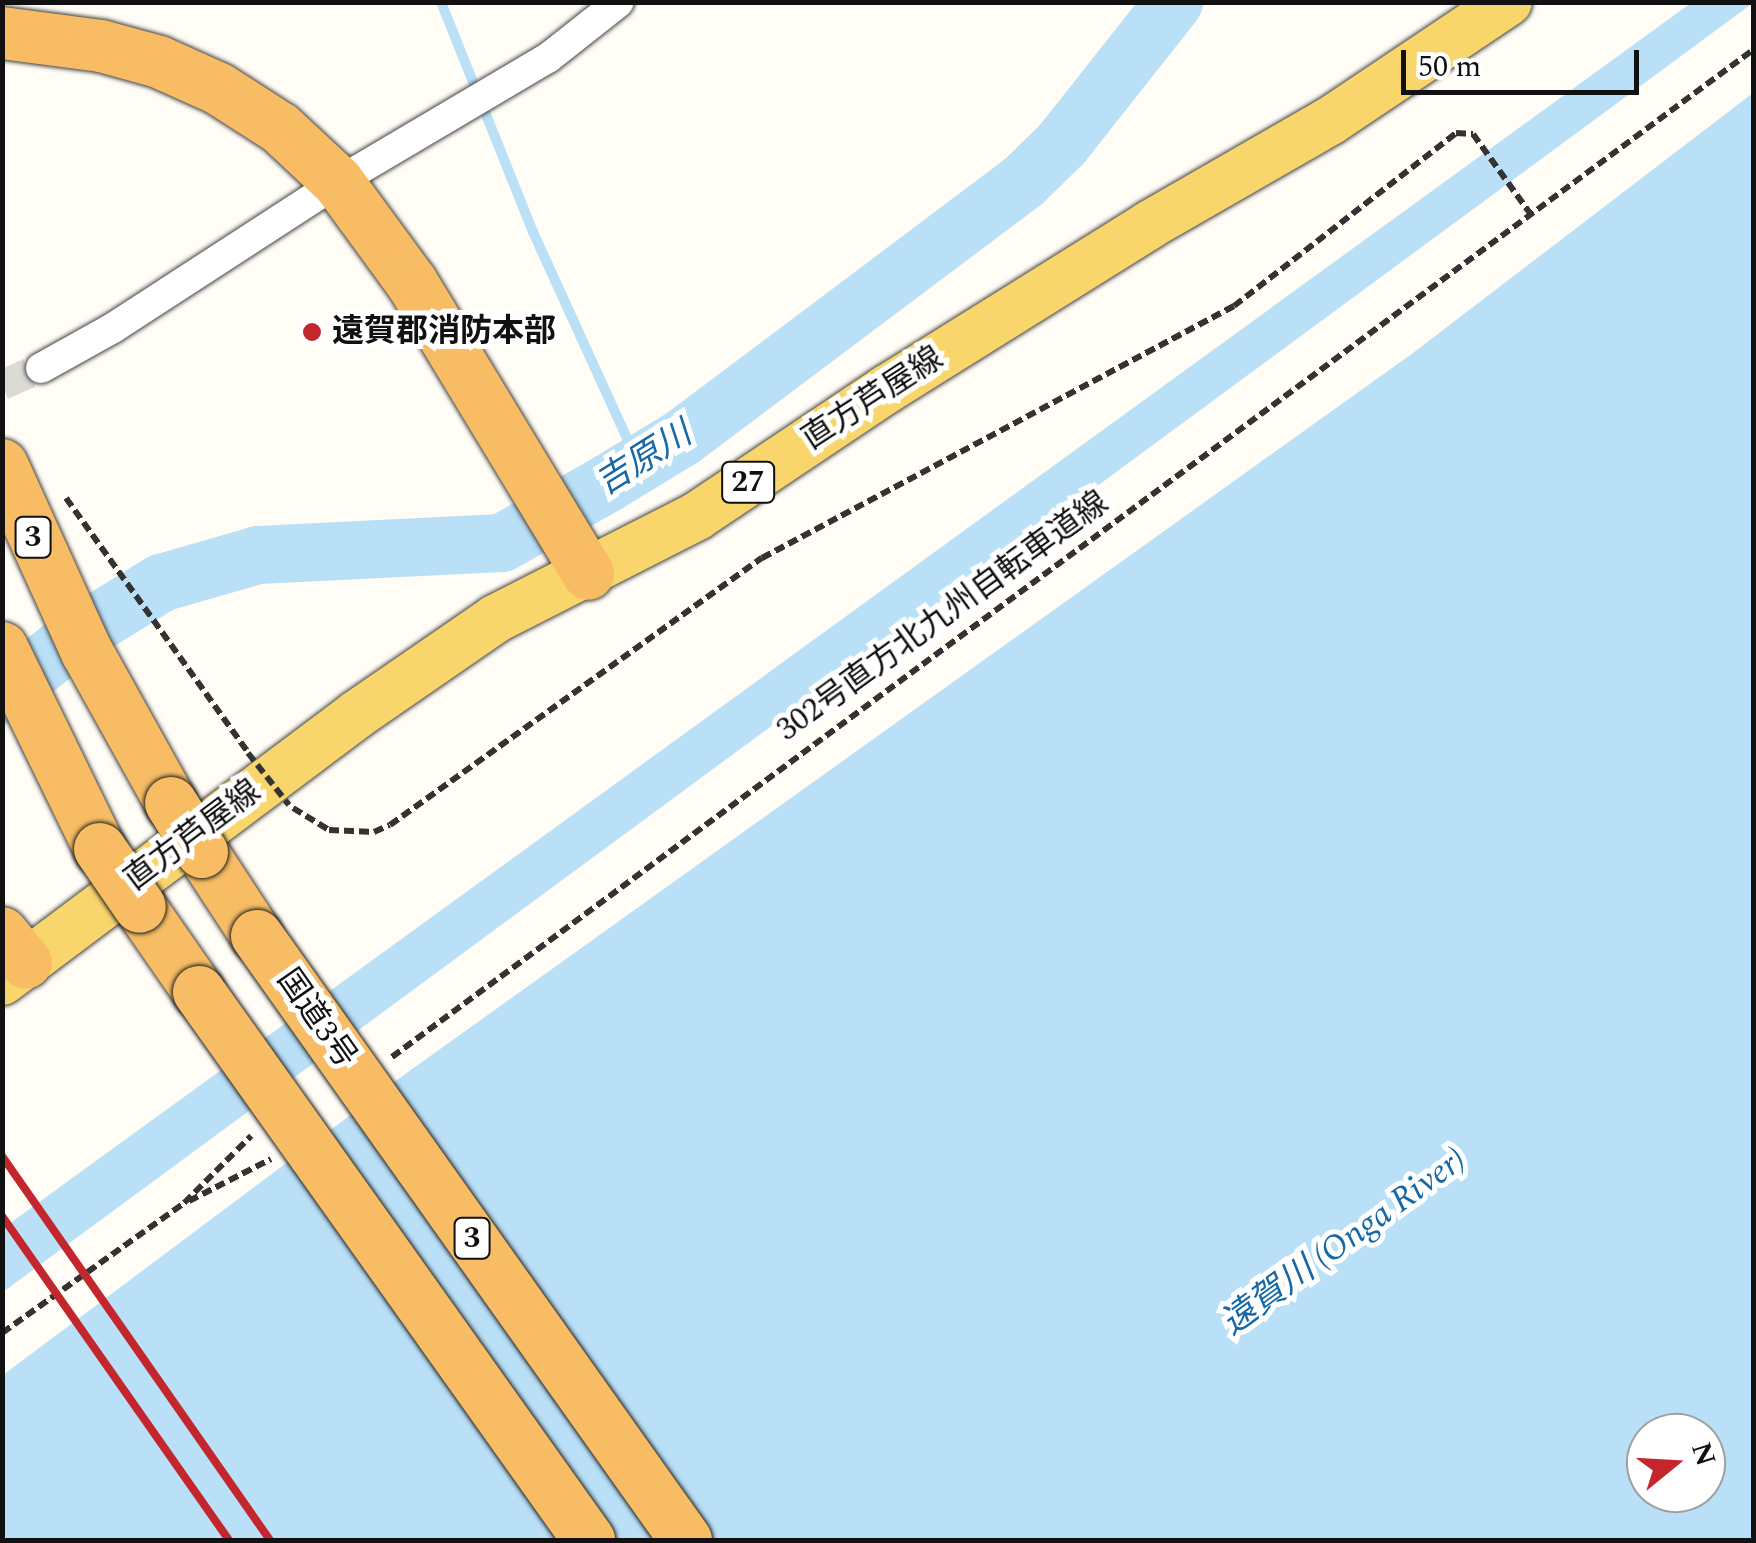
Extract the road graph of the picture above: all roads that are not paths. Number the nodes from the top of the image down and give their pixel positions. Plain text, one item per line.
1 (619, 2) edge
2 (1508, 2) edge
3 (2, 33) edge
4 (338, 182) junction
5 (41, 368) tunnel mouth
6 (2, 464) edge
7 (580, 563) junction
8 (2, 648) edge
9 (17, 722) edge
10 (10, 959) edge
11 (589, 1540) edge
12 (686, 1540) edge

1 - 4 street
2 - 7 main road, 直方芦屋線 / 27
3 - 4 highway
4 - 5 street
4 - 7 highway
6 - 12 highway, 国道3号 / 3, bridge
7 - 10 main road, 直方芦屋線 / 27
8 - 9 highway
9 - 11 highway, bridge

